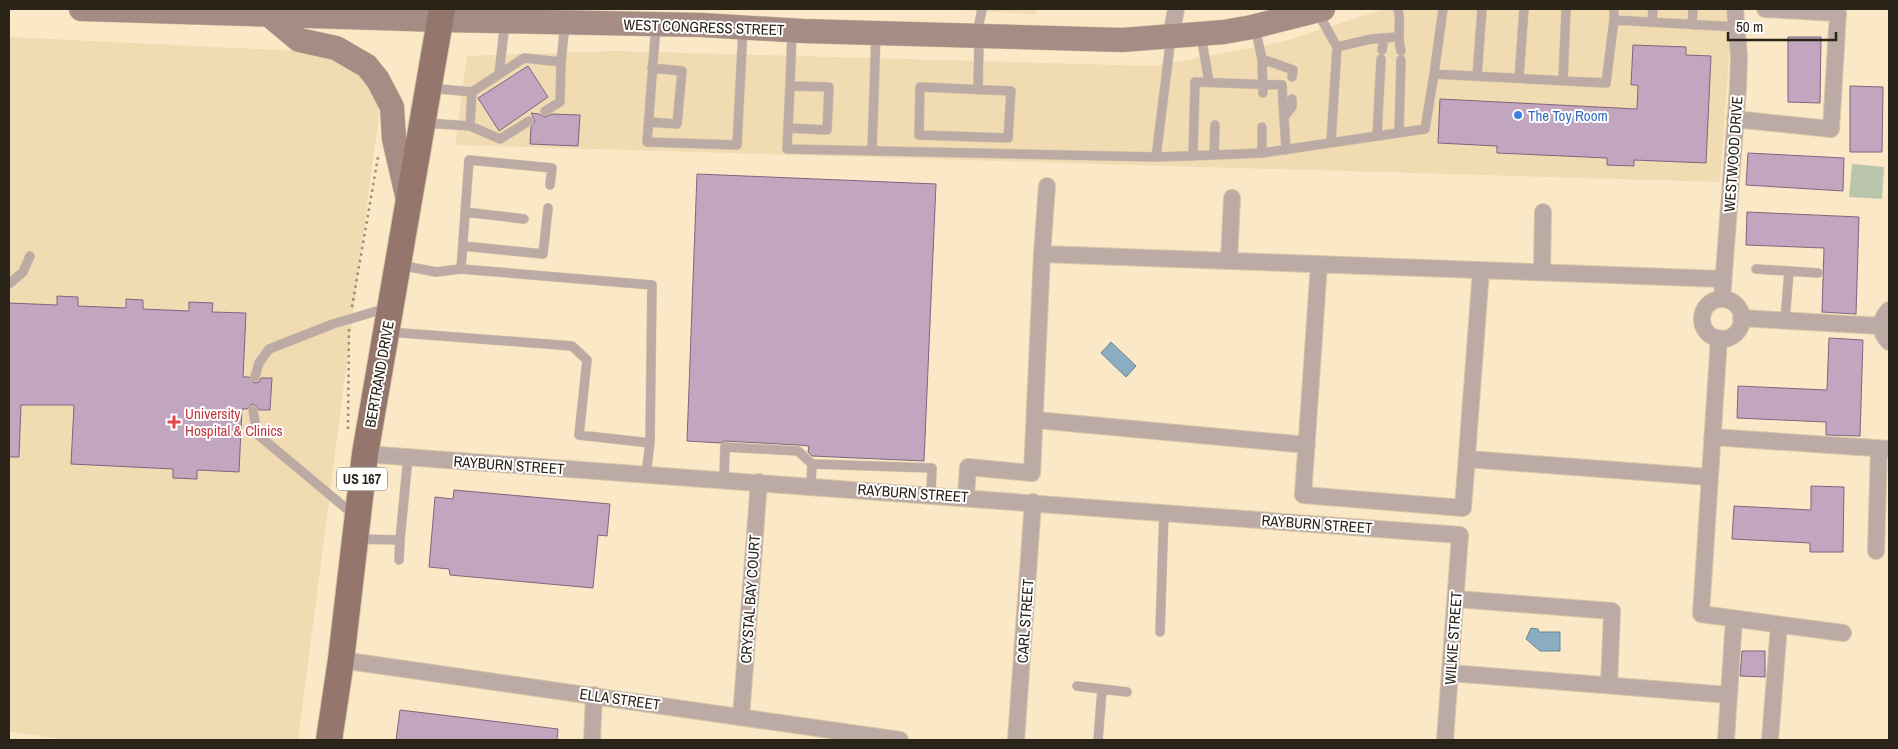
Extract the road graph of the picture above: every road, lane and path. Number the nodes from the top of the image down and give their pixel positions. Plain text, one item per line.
1 (81, 9) edge
2 (982, 9) edge
3 (1176, 9) edge
4 (1398, 9) edge
5 (1443, 9) edge
6 (1482, 9) edge
7 (1524, 9) edge
8 (1566, 9) edge
9 (1614, 9) edge
10 (1653, 9) edge
11 (1693, 9) edge
12 (1736, 9) edge
13 (1765, 9) edge
14 (1319, 10) edge
15 (441, 14) edge
16 (269, 15) junction
17 (1614, 20) junction
18 (505, 22) junction
19 (1652, 22) junction
20 (566, 23) junction
21 (656, 24) junction
22 (1692, 24) junction
23 (1255, 26) junction
24 (743, 27) junction
25 (1737, 27) junction
26 (792, 30) junction
27 (876, 33) junction
28 (1201, 34) junction
29 (978, 37) junction
30 (1171, 37) junction
31 (1397, 37) junction
32 (1384, 38) junction
33 (1337, 47) junction
34 (1262, 59) junction
35 (561, 62) junction
36 (652, 68) junction
37 (499, 74) junction
38 (1434, 74) junction
39 (1477, 76) junction
40 (1292, 77) dead end
41 (1519, 78) junction
42 (1563, 81) junction
43 (1214, 85) junction
44 (790, 86) junction
45 (428, 87) junction
46 (1263, 89) junction
47 (978, 90) junction
48 (472, 92) junction
49 (1292, 99) dead end
50 (545, 111) dead end
51 (1284, 117) junction
52 (1735, 119) junction
53 (530, 121) dead end
54 (648, 122) junction
55 (422, 123) junction
56 (1215, 125) dead end
57 (470, 126) junction
58 (1262, 127) dead end
59 (788, 128) junction
60 (1399, 132) junction
61 (1376, 136) junction
62 (1331, 142) junction
63 (379, 149) dead end
64 (1286, 150) junction
65 (872, 151) junction
66 (1262, 153) junction
67 (1214, 155) junction
68 (1193, 156) junction
69 (1156, 157) junction
70 (550, 185) dead end
71 (1047, 186) dead end
72 (1232, 198) dead end
73 (408, 200) junction
74 (548, 208) dead end
75 (465, 212) junction
76 (1543, 212) dead end
77 (524, 219) dead end
78 (463, 246) junction
79 (1042, 254) junction
80 (30, 256) dead end
81 (1229, 261) junction
82 (1319, 264) junction
83 (397, 265) junction
84 (1756, 268) dead end
85 (461, 269) junction
86 (1481, 270) junction
87 (1789, 271) junction
88 (1542, 272) junction
89 (1818, 272) dead end
90 (1723, 279) junction
91 (9, 284) edge
92 (1722, 299) junction
93 (390, 307) junction
94 (1889, 310) edge
95 (1741, 318) junction
96 (350, 319) junction
97 (1785, 320) junction
98 (1881, 326) junction
99 (386, 332) junction
100 (1719, 338) junction
101 (1889, 342) edge
102 (255, 377) dead end
103 (253, 410) dead end
104 (1036, 420) junction
105 (347, 431) dead end
106 (1712, 437) junction
107 (650, 443) junction
108 (1307, 445) junction
109 (1884, 449) edge
110 (365, 454) junction
111 (408, 457) junction
112 (1467, 459) junction
113 (812, 464) junction
114 (646, 474) junction
115 (1709, 477) junction
116 (724, 479) junction
117 (759, 482) junction
118 (810, 485) junction
119 (932, 494) junction
120 (1303, 495) junction
121 (966, 497) junction
122 (1033, 502) junction
123 (1394, 502) junction
124 (1164, 512) junction
125 (1301, 523) junction
126 (356, 529) junction
127 (1392, 530) junction
128 (1460, 535) joint
129 (400, 540) junction
130 (1876, 551) dead end
131 (399, 560) dead end
132 (1456, 599) junction
133 (1734, 619) junction
134 (1779, 624) junction
135 (1160, 632) dead end
136 (1843, 633) dead end
137 (341, 660) junction
138 (1450, 673) junction
139 (1610, 685) junction
140 (1077, 686) dead end
141 (1102, 689) junction
142 (1127, 692) dead end
143 (594, 695) junction
144 (1729, 695) junction
145 (741, 717) junction
146 (329, 740) edge
147 (592, 740) edge
148 (900, 740) edge
149 (1016, 740) edge
150 (1098, 740) edge
151 (1445, 740) edge
152 (1726, 740) edge
153 (1770, 740) edge

1 - 16 main road, WEST CONGRESS STREET
2 - 29 lane
3 - 30 street
4 - 31 lane
5 - 38 lane
6 - 39 lane
7 - 41 lane
8 - 42 lane
9 - 17 lane
10 - 19 lane
11 - 22 lane
12 - 25 street, WESTWOOD DRIVE
13 - 52 street
14 - 23 main road, WEST CONGRESS STREET
14 - 33 lane
15 - 16 main road, WEST CONGRESS STREET
15 - 18 main road, WEST CONGRESS STREET
15 - 45 main road, BERTRAND DRIVE / US 167
16 - 73 main road
17 - 19 lane
17 - 42 lane
18 - 20 main road, WEST CONGRESS STREET
18 - 37 lane
19 - 22 lane
20 - 21 main road, WEST CONGRESS STREET
20 - 35 lane
21 - 24 main road, WEST CONGRESS STREET
21 - 36 lane
22 - 25 lane
23 - 28 main road, WEST CONGRESS STREET
23 - 34 lane
24 - 26 main road, WEST CONGRESS STREET
24 - 54 lane
25 - 52 street, WESTWOOD DRIVE
26 - 27 main road, WEST CONGRESS STREET
26 - 44 lane
27 - 29 main road, WEST CONGRESS STREET
27 - 65 lane
28 - 30 main road, WEST CONGRESS STREET
28 - 43 lane
29 - 30 main road, WEST CONGRESS STREET
29 - 47 lane
30 - 69 lane
31 - 32 lane
31 - 60 lane
32 - 33 lane
32 - 61 lane
33 - 62 lane
34 - 40 lane
34 - 46 lane
35 - 37 lane
35 - 50 lane
36 - 54 lane
36 - 54 lane
37 - 48 lane
38 - 39 lane
38 - 60 lane
39 - 41 lane
41 - 42 lane
43 - 46 lane
43 - 68 lane
44 - 59 lane
44 - 59 lane
45 - 48 lane
45 - 55 main road, BERTRAND DRIVE / US 167
46 - 51 lane
47 - 47 lane
48 - 57 lane
49 - 51 lane
51 - 64 lane
52 - 90 street, WESTWOOD DRIVE
53 - 57 lane
55 - 57 lane
55 - 73 main road, BERTRAND DRIVE / US 167
56 - 67 lane
58 - 66 lane
59 - 65 lane
60 - 61 lane
61 - 62 lane
62 - 64 lane
63 - 96 path
64 - 66 lane
65 - 69 lane
66 - 67 lane
67 - 68 lane
68 - 69 lane
70 - 75 lane
71 - 79 street
72 - 81 street
73 - 83 main road, BERTRAND DRIVE / US 167
74 - 78 lane
75 - 77 lane
75 - 78 lane
76 - 88 street
78 - 85 lane
79 - 81 street
79 - 104 street
80 - 91 lane
81 - 82 street
82 - 86 street
82 - 108 street
83 - 85 lane
83 - 93 main road, BERTRAND DRIVE / US 167
84 - 87 lane
85 - 107 lane
86 - 88 street
86 - 112 street
87 - 89 lane
87 - 97 lane
88 - 90 street
90 - 92 street, WESTWOOD DRIVE
92 - 95 street
92 - 100 street
93 - 96 lane
93 - 99 main road, BERTRAND DRIVE / US 167
94 - 98 street
95 - 97 street
95 - 100 street
96 - 102 lane
96 - 105 path
97 - 98 street
98 - 101 street
99 - 107 lane
99 - 110 main road, BERTRAND DRIVE / US 167
100 - 106 street
103 - 126 lane
104 - 108 street
104 - 121 street
106 - 109 street
106 - 115 street
107 - 114 lane
108 - 120 street
109 - 130 street
110 - 111 street, RAYBURN STREET
110 - 126 main road, BERTRAND DRIVE / US 167
111 - 114 street, RAYBURN STREET
111 - 129 lane
112 - 115 street
112 - 123 street
113 - 116 lane
113 - 118 lane
113 - 119 lane
114 - 116 street, RAYBURN STREET
115 - 133 street
116 - 117 street, RAYBURN STREET
117 - 118 street, RAYBURN STREET
117 - 145 street, CRYSTAL BAY COURT
118 - 119 street, RAYBURN STREET
119 - 121 street, RAYBURN STREET
120 - 123 street
120 - 125 street
121 - 122 street, RAYBURN STREET
122 - 124 street, RAYBURN STREET
122 - 149 street, CARL STREET
123 - 127 street
124 - 125 street, RAYBURN STREET
124 - 135 lane
125 - 127 street, RAYBURN STREET
126 - 129 lane
126 - 137 main road, BERTRAND DRIVE / US 167
127 - 128 street, RAYBURN STREET
128 - 132 street, WILKIE STREET
129 - 131 lane
132 - 138 street, WILKIE STREET
132 - 139 street
133 - 134 street
133 - 144 street
134 - 136 street
134 - 153 street
137 - 143 street, ELLA STREET
137 - 146 main road, BERTRAND DRIVE / US 167
138 - 139 street
138 - 151 street, WILKIE STREET
139 - 144 street
140 - 141 lane
141 - 142 lane
141 - 150 lane
143 - 145 street, ELLA STREET
143 - 147 street
144 - 152 street
145 - 148 street, ELLA STREET

